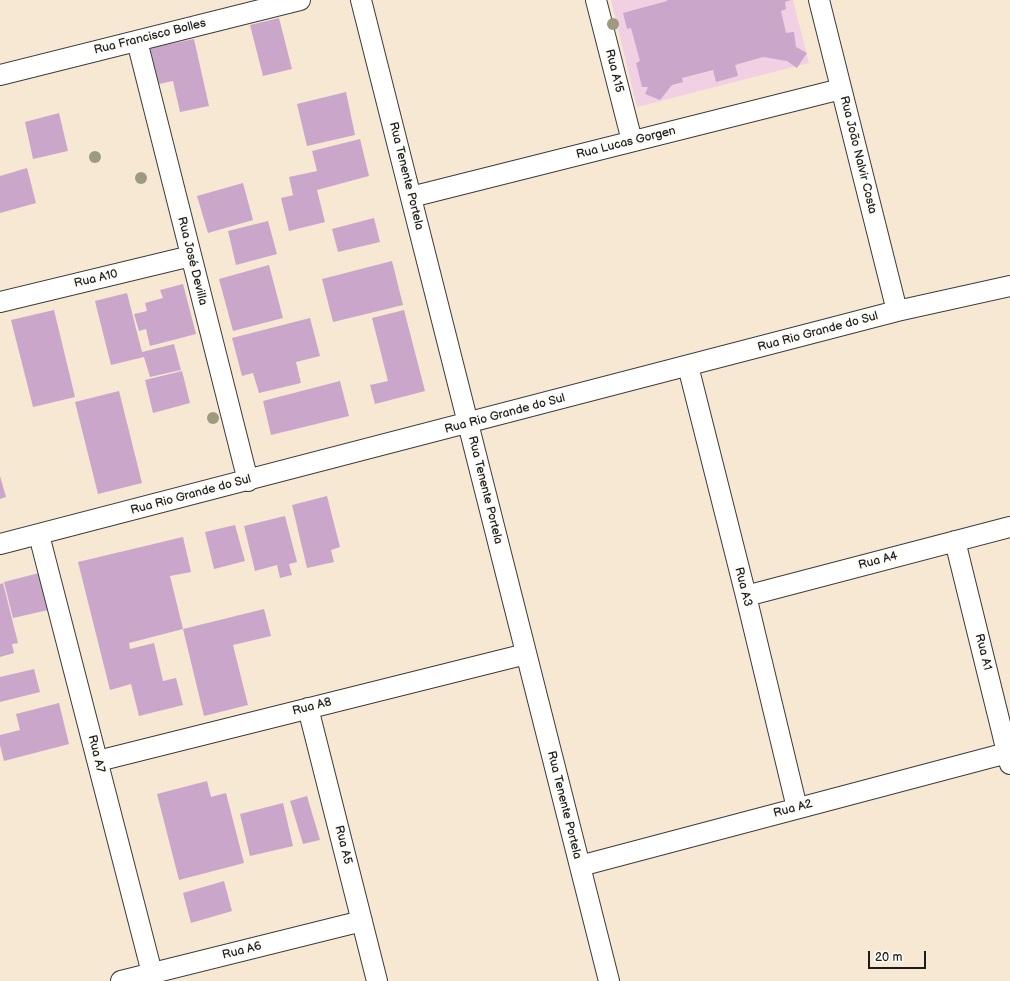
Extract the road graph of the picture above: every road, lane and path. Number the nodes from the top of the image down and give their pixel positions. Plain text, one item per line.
1 (300, 0) edge
2 (361, 0) edge
3 (596, 0) edge
4 (819, 0) edge
5 (137, 40) junction
6 (0, 74) edge
7 (841, 89) junction
8 (632, 141) junction
9 (411, 197) junction
10 (191, 256) junction
11 (1010, 286) edge
12 (0, 302) edge
13 (897, 311) junction
14 (688, 366) junction
15 (468, 423) junction
16 (248, 480) junction
17 (1010, 527) edge
18 (39, 535) junction
19 (955, 541) junction
20 (0, 544) edge
21 (746, 596) junction
22 (526, 654) junction
23 (308, 708) junction
24 (1009, 759) edge
25 (98, 760) junction
26 (797, 808) junction
27 (580, 866) junction
28 (362, 921) junction
29 (152, 973) junction
30 (121, 981) edge
31 (377, 981) edge
32 (609, 981) edge

1 - 5 street, Rua Francisco Bolles
2 - 9 street, Rua Tenente Portela
3 - 8 street, Rua A15
4 - 7 street, Rua João Nalvir Costa
5 - 6 street, Rua Francisco Bolles
5 - 10 street, Rua José Devilla
7 - 8 street, Rua Lucas Gorgen
7 - 13 street, Rua João Nalvir Costa
8 - 9 street, Rua Lucas Gorgen
9 - 15 street, Rua Tenente Portela
10 - 12 street, Rua A10
10 - 16 street, Rua José Devilla
11 - 13 street, Rua Rio Grande do Sul
13 - 14 street, Rua Rio Grande do Sul
14 - 15 street, Rua Rio Grande do Sul
14 - 21 street, Rua A3
15 - 16 street, Rua Rio Grande do Sul
15 - 22 street, Rua Tenente Portela
16 - 18 street, Rua Rio Grande do Sul
17 - 19 street, Rua A4
18 - 20 street, Rua Rio Grande do Sul
18 - 25 street, Rua A7
19 - 21 street, Rua A4
19 - 24 street, Rua A1
21 - 26 street, Rua A3
22 - 23 street, Rua A8
22 - 27 street, Rua Tenente Portela
23 - 25 street, Rua A8
23 - 28 street, Rua A5
24 - 26 street, Rua A2
25 - 29 street, Rua A7
26 - 27 street, Rua A2
27 - 32 street, Rua Tenente Portela
28 - 29 street, Rua A6
28 - 31 street, Rua A5
29 - 30 street, Rua A6

